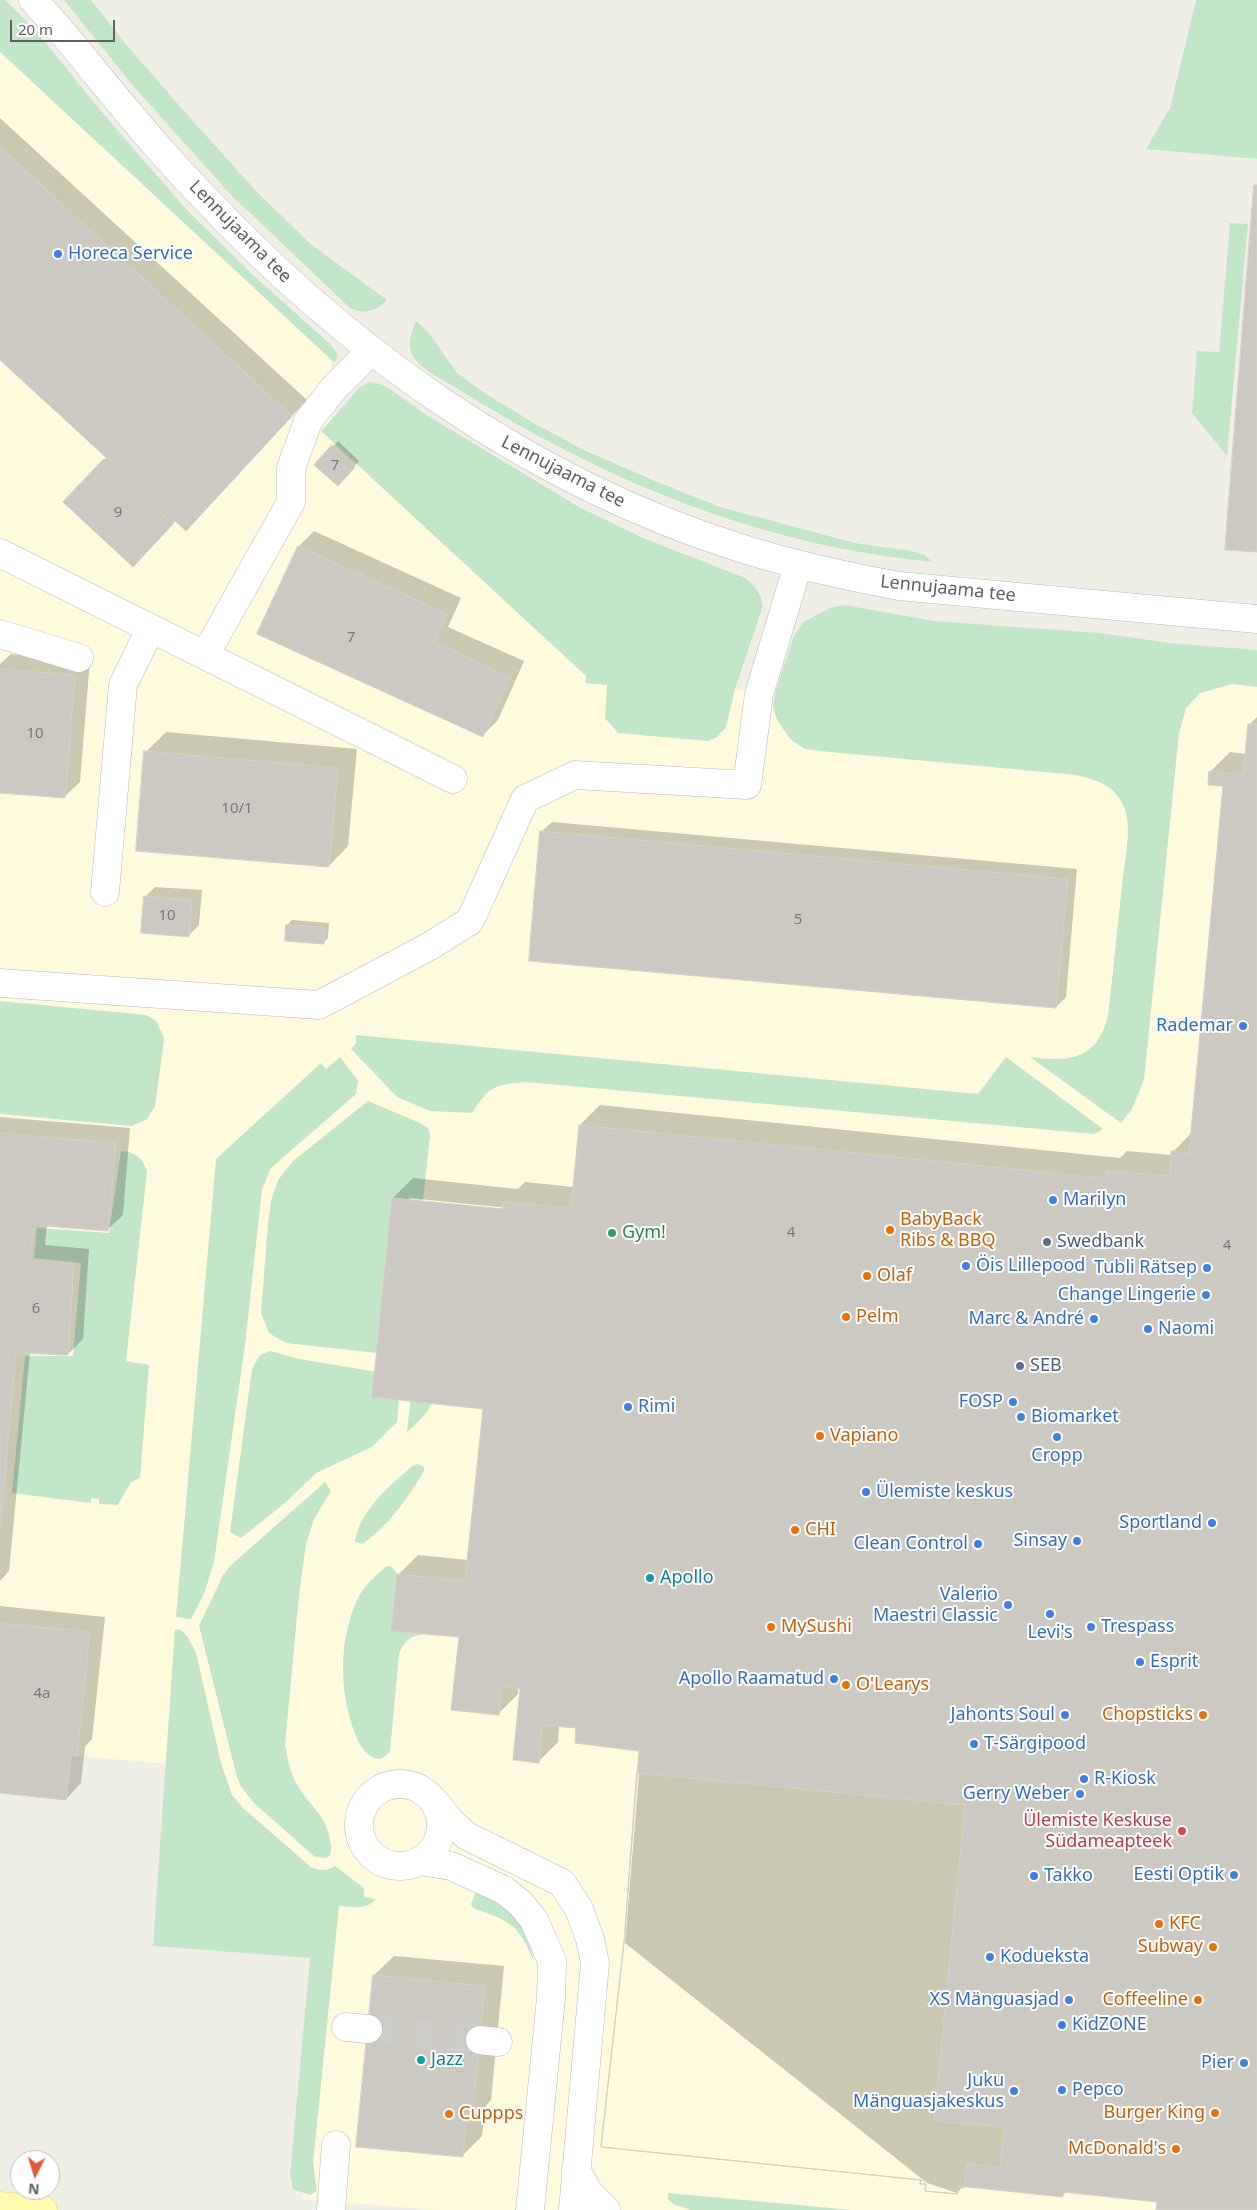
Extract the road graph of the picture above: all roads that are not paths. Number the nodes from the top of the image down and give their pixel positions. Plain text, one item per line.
1 (33, 0) edge
2 (371, 351) junction
3 (0, 553) edge
4 (798, 565) junction
5 (1257, 619) edge
6 (150, 628) junction
7 (0, 634) edge
8 (205, 655) junction
9 (79, 658) dead end
10 (453, 779) dead end
11 (105, 892) dead end
12 (0, 983) edge
13 (434, 1802) junction
14 (421, 1861) junction
15 (552, 1961) junction
16 (595, 1963) junction
17 (336, 2146) dead end
18 (576, 2170) junction
19 (0, 2206) edge
20 (43, 2210) edge
21 (331, 2210) edge
22 (530, 2210) edge
23 (573, 2210) edge
24 (606, 2210) edge

1 - 2 street, Lennujaama tee
2 - 4 street, Lennujaama tee
2 - 8 street
3 - 6 street
4 - 5 street, Lennujaama tee
4 - 12 street
6 - 8 street
6 - 11 street
7 - 9 street
8 - 10 street
13 - 14 street
13 - 14 street
13 - 16 street
14 - 15 street
15 - 16 street
15 - 22 street
16 - 18 street
17 - 21 street
18 - 23 street
18 - 24 street
19 - 20 main road

